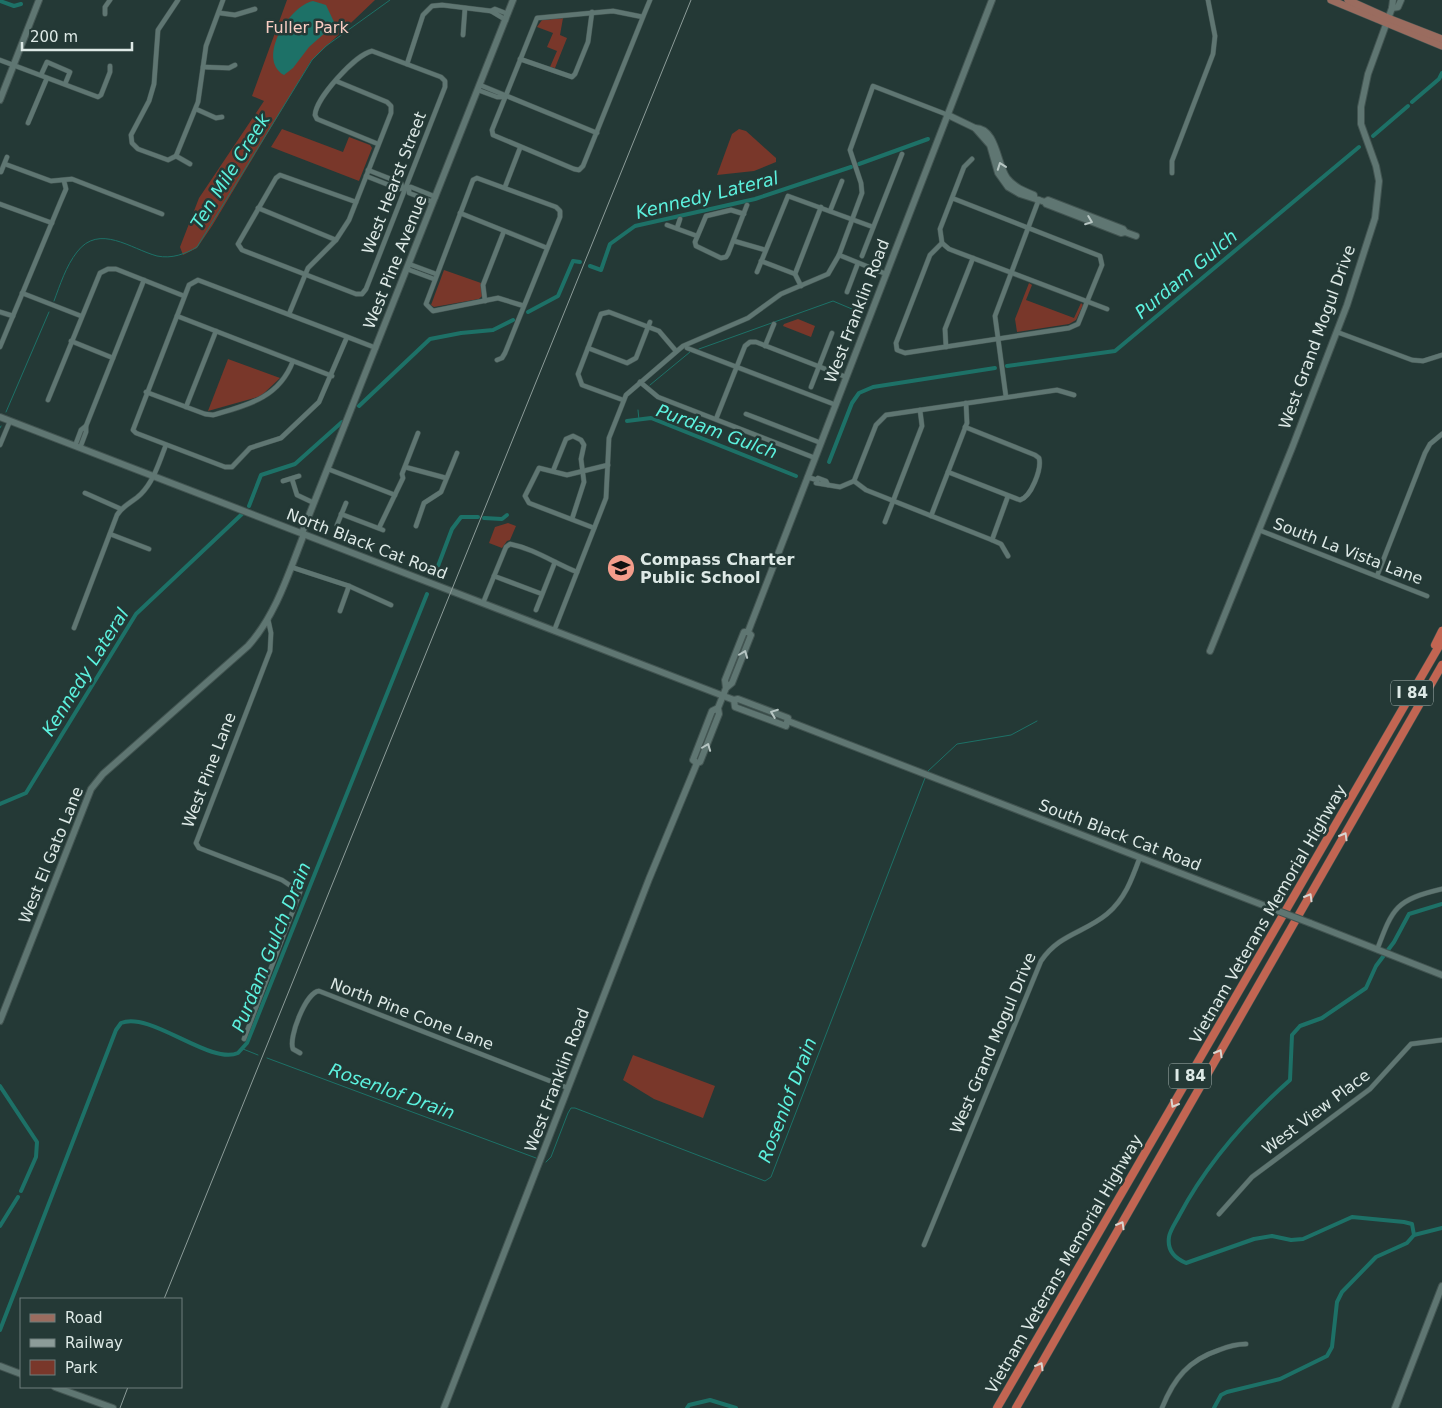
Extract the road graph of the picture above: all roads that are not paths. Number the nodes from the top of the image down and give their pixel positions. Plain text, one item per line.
1 (39, 0) edge
2 (110, 0) edge
3 (178, 0) edge
4 (223, 0) edge
5 (513, 0) edge
6 (650, 0) edge
7 (992, 0) edge
8 (1208, 0) edge
9 (1331, 0) edge
10 (1348, 0) edge
11 (1393, 0) edge
12 (1401, 0) edge
13 (255, 8) dead end
14 (465, 8) junction
15 (1392, 8) junction
16 (592, 12) junction
17 (220, 13) junction
18 (105, 14) dead end
19 (507, 17) junction
20 (643, 17) junction
21 (1387, 21) junction
22 (463, 36) dead end
23 (1442, 39) edge
24 (1442, 46) edge
25 (520, 59) junction
26 (0, 60) edge
27 (407, 64) junction
28 (14, 65) junction
29 (235, 65) dead end
30 (110, 66) dead end
31 (203, 67) junction
32 (41, 75) junction
33 (47, 78) junction
34 (336, 81) junction
35 (65, 84) junction
36 (479, 87) junction
37 (505, 97) junction
38 (0, 100) edge
39 (196, 109) junction
40 (948, 115) junction
41 (222, 117) dead end
42 (28, 123) dead end
43 (597, 133) junction
44 (378, 144) junction
45 (520, 148) junction
46 (902, 154) dead end
47 (176, 156) junction
48 (7, 157) dead end
49 (972, 159) dead end
50 (5, 164) junction
51 (190, 164) dead end
52 (368, 170) junction
53 (1, 172) dead end
54 (1172, 173) dead end
55 (366, 176) junction
56 (64, 181) junction
57 (842, 181) dead end
58 (504, 187) junction
59 (405, 188) junction
60 (952, 198) junction
61 (1039, 199) junction
62 (435, 200) junction
63 (356, 202) junction
64 (0, 204) edge
65 (747, 205) dead end
66 (821, 207) junction
67 (258, 208) junction
68 (830, 211) junction
69 (460, 213) junction
70 (162, 214) dead end
71 (744, 214) junction
72 (680, 219) dead end
73 (852, 219) junction
74 (52, 224) junction
75 (668, 225) dead end
76 (676, 228) junction
77 (873, 228) junction
78 (1028, 228) junction
79 (504, 231) junction
80 (697, 236) junction
81 (1136, 236) dead end
82 (336, 240) junction
83 (734, 241) junction
84 (942, 243) junction
85 (548, 248) junction
86 (765, 250) junction
87 (839, 255) junction
88 (862, 256) dead end
89 (973, 258) junction
90 (761, 261) junction
91 (858, 263) junction
92 (408, 266) junction
93 (756, 272) dead end
94 (1011, 272) junction
95 (305, 274) junction
96 (795, 274) junction
97 (886, 274) junction
98 (435, 277) junction
99 (144, 280) junction
100 (801, 286) junction
101 (847, 292) dead end
102 (22, 293) junction
103 (184, 296) junction
104 (485, 301) junction
105 (1088, 302) junction
106 (524, 306) junction
107 (1107, 309) dead end
108 (0, 312) edge
109 (289, 314) junction
110 (13, 316) junction
111 (81, 316) junction
112 (177, 316) junction
113 (774, 324) dead end
114 (649, 325) junction
115 (216, 331) junction
116 (1337, 332) junction
117 (832, 333) dead end
118 (347, 337) junction
119 (997, 339) junction
120 (71, 341) junction
121 (765, 346) junction
122 (946, 346) junction
123 (0, 347) edge
124 (376, 348) junction
125 (588, 348) junction
126 (687, 348) dead end
127 (676, 351) junction
128 (1442, 355) edge
129 (113, 358) junction
130 (293, 360) junction
131 (496, 360) dead end
132 (819, 366) junction
133 (737, 367) junction
134 (332, 376) junction
135 (846, 377) junction
136 (640, 382) junction
137 (811, 387) dead end
138 (146, 392) junction
139 (1074, 396) dead end
140 (1006, 397) junction
141 (48, 400) dead end
142 (622, 400) junction
143 (966, 403) junction
144 (836, 405) junction
145 (186, 407) junction
146 (920, 410) junction
147 (746, 414) dead end
148 (0, 417) edge
149 (716, 420) junction
150 (10, 421) junction
151 (965, 427) junction
152 (418, 433) dead end
153 (1442, 434) edge
154 (821, 442) junction
155 (166, 444) junction
156 (0, 445) edge
157 (78, 447) junction
158 (457, 453) dead end
159 (815, 458) junction
160 (608, 465) junction
161 (405, 467) junction
162 (328, 469) junction
163 (553, 471) junction
164 (584, 472) junction
165 (948, 472) junction
166 (299, 476) dead end
167 (153, 477) junction
168 (807, 477) junction
169 (446, 478) junction
170 (292, 479) junction
171 (283, 481) dead end
172 (854, 481) junction
173 (85, 493) dead end
174 (395, 495) junction
175 (1008, 496) junction
176 (893, 501) junction
177 (314, 503) junction
178 (346, 503) dead end
179 (121, 509) junction
180 (342, 514) junction
181 (931, 516) junction
182 (572, 519) junction
183 (885, 522) dead end
184 (337, 525) dead end
185 (416, 526) dead end
186 (594, 528) junction
187 (1259, 530) junction
188 (110, 534) junction
189 (303, 534) junction
190 (992, 540) junction
191 (149, 549) dead end
192 (1008, 556) dead end
193 (555, 562) junction
194 (291, 567) junction
195 (577, 572) junction
196 (494, 576) junction
197 (1377, 576) junction
198 (349, 586) junction
199 (542, 594) junction
200 (1427, 596) dead end
201 (484, 603) junction
202 (390, 605) dead end
203 (536, 610) dead end
204 (340, 611) dead end
205 (268, 618) junction
206 (74, 628) dead end
207 (554, 631) junction
208 (1442, 631) edge
209 (1442, 641) edge
210 (1210, 651) dead end
211 (1442, 665) edge
212 (723, 696) junction
213 (1383, 744) junction
214 (1140, 858) junction
215 (1442, 889) edge
216 (1383, 952) junction
217 (1442, 975) edge
218 (0, 1021) edge
219 (244, 1038) dead end
220 (1442, 1040) edge
221 (300, 1054) dead end
222 (568, 1088) junction
223 (1219, 1214) dead end
224 (924, 1245) dead end
225 (1442, 1286) edge
226 (1246, 1344) dead end
227 (0, 1366) edge
228 (20, 1374) edge
229 (58, 1388) edge
230 (113, 1408) edge
231 (444, 1408) edge
232 (997, 1408) edge
233 (1016, 1408) edge
234 (1162, 1408) edge
235 (1395, 1408) edge

1 - 28 street
2 - 18 street
3 - 47 street
4 - 17 street
5 - 19 street, West Pine Avenue
6 - 20 street
7 - 40 street, West Franklin Road
8 - 54 street
9 - 21 main road
10 - 21 main road
11 - 15 street
12 - 15 street
13 - 17 street
14 - 19 street
14 - 22 street
14 - 27 street
15 - 21 street, West Grand Mogul Drive
16 - 20 street
16 - 25 street
16 - 25 street
17 - 31 street
19 - 36 street, West Pine Avenue
20 - 43 street
21 - 23 main road
21 - 24 main road
21 - 116 street, West Grand Mogul Drive
25 - 37 street
26 - 28 street
27 - 34 street
27 - 59 street, West Hearst Street
28 - 32 street
28 - 38 street
29 - 31 street
30 - 35 street
31 - 39 street
32 - 33 street
32 - 35 street
33 - 35 street
33 - 42 street
34 - 44 street
34 - 44 street
36 - 37 street
36 - 62 street, West Pine Avenue
37 - 43 street
37 - 45 street
39 - 41 street
39 - 47 street
40 - 61 street
40 - 73 street
40 - 97 street, West Franklin Road
43 - 45 street
44 - 52 street
45 - 58 street
46 - 77 street
47 - 51 street
48 - 50 street
49 - 60 street
50 - 53 street
50 - 56 street
52 - 55 street
52 - 59 street
55 - 59 street
55 - 63 street
56 - 70 street
56 - 74 street
57 - 68 street
58 - 69 street
58 - 85 street
59 - 62 street
59 - 95 street, West Hearst Street
60 - 78 street
60 - 84 street
61 - 78 street
61 - 81 street
62 - 92 street, West Pine Avenue
63 - 67 street
63 - 82 street
64 - 74 street
65 - 71 street
66 - 68 street
66 - 86 street
66 - 96 street
67 - 82 street
67 - 95 street
68 - 73 street
69 - 79 street
69 - 98 street
71 - 80 street
71 - 83 street
72 - 76 street
73 - 77 street
73 - 87 street
74 - 102 street
75 - 76 street
76 - 80 street
77 - 88 street
78 - 94 street
78 - 105 street
79 - 85 street
79 - 104 street
80 - 83 street
82 - 95 street
83 - 86 street
84 - 89 street
84 - 122 street
85 - 106 street
86 - 90 street
87 - 91 street
87 - 100 street
89 - 94 street
89 - 122 street
90 - 93 street
90 - 96 street
91 - 97 street
91 - 101 street
92 - 98 street
92 - 124 street, West Pine Avenue
94 - 105 street
94 - 119 street
95 - 109 street
96 - 100 street
97 - 135 street, West Franklin Road
98 - 104 street
99 - 103 street
99 - 111 street
99 - 129 street
100 - 127 street
102 - 110 street
102 - 111 street
103 - 109 street
103 - 112 street
104 - 106 street
105 - 107 street
105 - 119 street
106 - 131 street
108 - 110 street
109 - 118 street
110 - 123 street
111 - 120 street
112 - 115 street
112 - 138 street
113 - 121 street
114 - 125 street
114 - 125 street
114 - 127 street
115 - 130 street
115 - 145 street
116 - 128 street
116 - 187 street, West Grand Mogul Drive
117 - 132 street
118 - 124 street
118 - 134 street
119 - 122 street
119 - 140 street
120 - 129 street
120 - 141 street
121 - 132 street
121 - 133 street
124 - 162 street, West Pine Avenue
125 - 142 street
126 - 133 street
127 - 136 street
129 - 157 street
130 - 134 street
130 - 145 street
132 - 135 street
132 - 137 street
133 - 144 street
133 - 149 street
134 - 155 street
135 - 144 street, West Franklin Road
136 - 142 street
136 - 149 street
138 - 145 street
138 - 155 street
139 - 140 street
140 - 143 street
142 - 160 street
143 - 146 street
143 - 151 street
144 - 154 street, West Franklin Road
146 - 172 street
146 - 176 street
147 - 154 street
148 - 150 street, North Black Cat Road
149 - 159 street
150 - 156 street
150 - 157 street, North Black Cat Road
151 - 165 street
151 - 175 street
152 - 161 street
153 - 197 street
154 - 159 street, West Franklin Road
155 - 167 street
157 - 167 street, North Black Cat Road
158 - 169 street
159 - 168 street, West Franklin Road
160 - 164 street
160 - 186 street
161 - 169 street
161 - 174 street
162 - 174 street
162 - 177 street, West Pine Avenue
163 - 164 street
163 - 164 street
163 - 182 street
164 - 182 street
165 - 175 street
165 - 181 street
166 - 170 street
167 - 179 street
167 - 189 street, North Black Cat Road
168 - 172 street
168 - 212 street, West Franklin Road
169 - 185 street
170 - 171 street
170 - 177 street
172 - 176 street
173 - 179 street
174 - 180 street
175 - 190 street
176 - 181 street
176 - 183 street
177 - 189 street, West Pine Avenue
178 - 180 street
179 - 188 street
180 - 184 street
181 - 190 street
182 - 186 street
186 - 195 street
187 - 197 street, South La Vista Lane
187 - 210 street, West Grand Mogul Drive
188 - 191 street
188 - 206 street
189 - 194 street, West Pine Lane
189 - 201 street, North Black Cat Road
190 - 192 street
193 - 195 street
193 - 196 street
193 - 199 street
194 - 198 street
194 - 205 street, West Pine Lane
195 - 207 street
196 - 199 street
196 - 201 street
197 - 200 street, South La Vista Lane
198 - 202 street
198 - 204 street
199 - 203 street
201 - 207 street, North Black Cat Road
205 - 218 street, West El Gato Lane
205 - 219 street, West Pine Lane
207 - 212 street, North Black Cat Road
208 - 213 highway
209 - 213 highway, Vietnam Veterans Memorial Highway / I 84
233 -> 211 highway, Vietnam Veterans Memorial Highway / I 84
212 - 214 street, South Black Cat Road
212 - 222 street, West Franklin Road
213 -> 232 highway, Vietnam Veterans Memorial Highway / I 84
214 - 216 street, South Black Cat Road, bridge
214 - 224 street, West Grand Mogul Drive
215 - 216 street
216 - 217 street, South Black Cat Road
220 - 223 street, West View Place
221 - 222 street, North Pine Cone Lane
222 - 231 street, West Franklin Road
225 - 235 street
226 - 234 street
227 - 228 street
229 - 230 street

